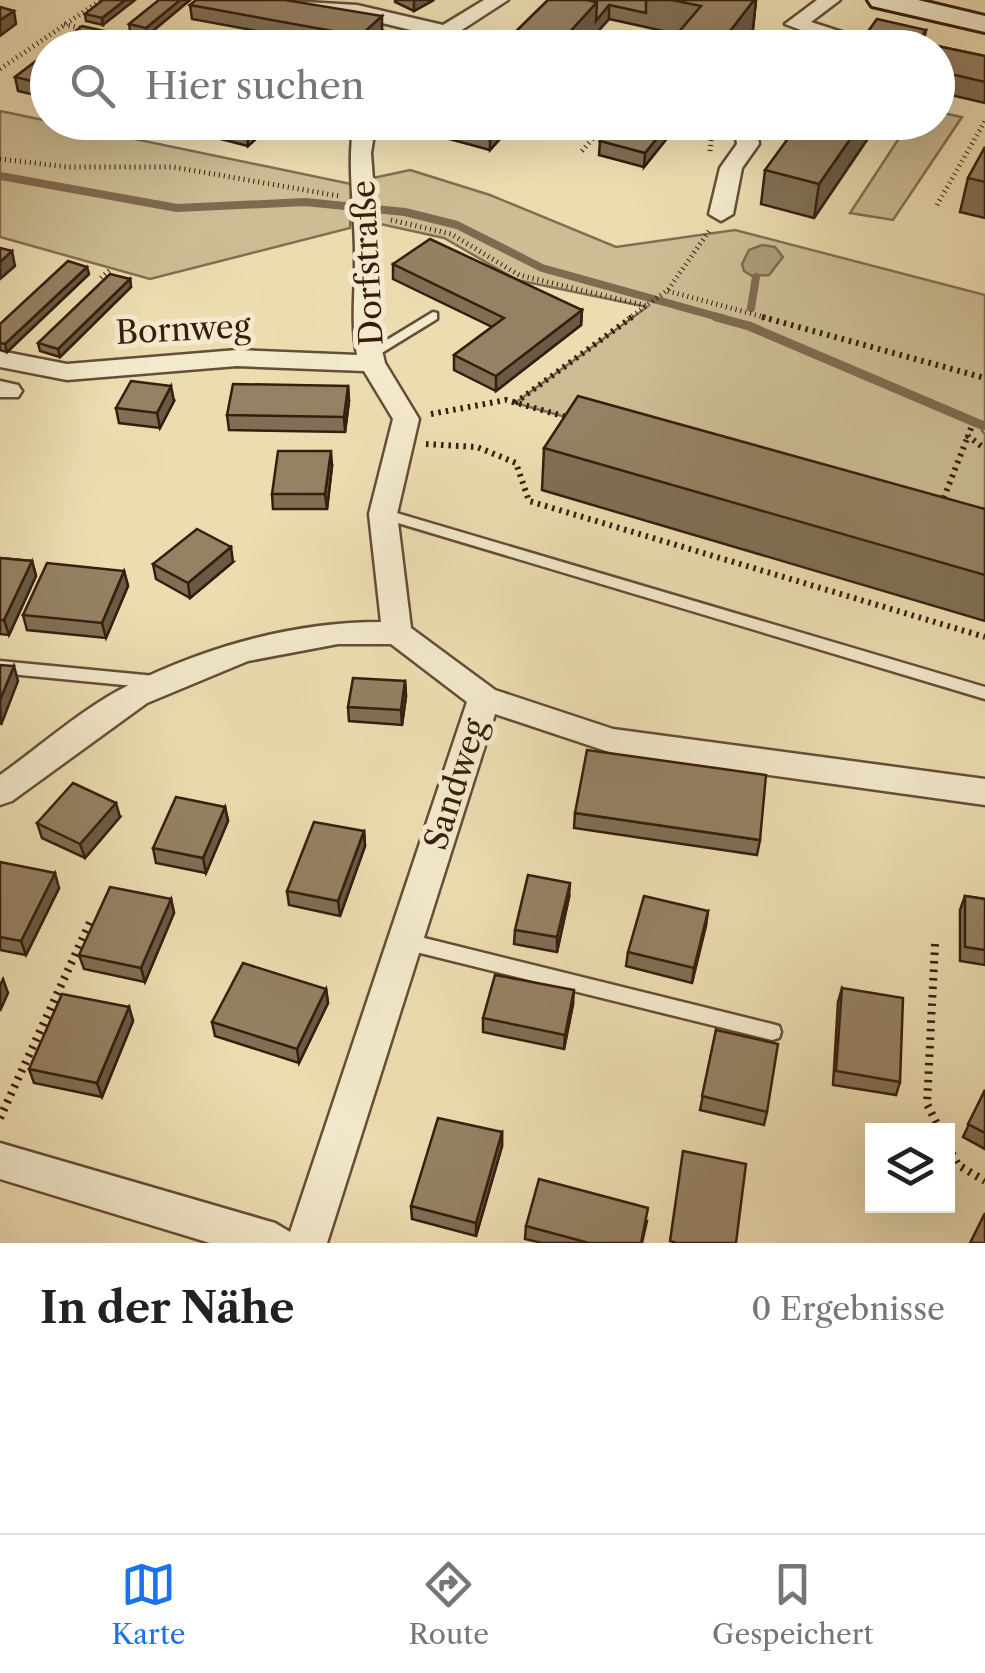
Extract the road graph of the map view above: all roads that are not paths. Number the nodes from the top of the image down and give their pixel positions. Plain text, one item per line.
1 (280, 0) edge
2 (498, 0) edge
3 (830, 0) edge
4 (882, 0) edge
5 (985, 24) edge
6 (438, 30) edge
7 (444, 30) edge
8 (815, 30) edge
9 (362, 140) edge
10 (747, 140) edge
11 (722, 214) road end
12 (433, 316) dead end
13 (371, 358) junction
14 (0, 359) edge
15 (384, 514) junction
16 (397, 632) junction
17 (0, 667) edge
18 (165, 683) junction
19 (985, 693) edge
20 (484, 698) junction
21 (0, 792) edge
22 (985, 792) edge
23 (404, 941) junction
24 (772, 1032) dead end
25 (0, 1160) edge
26 (275, 1243) edge
27 (307, 1243) edge

1 - 6 street
2 - 7 street
3 - 8 street
4 - 5 main road
9 - 13 street, Dorfstraße
10 - 11 street
12 - 13 lane
13 - 14 street, Bornweg
13 - 15 street, Dorfstraße
15 - 16 street
15 - 19 lane
16 - 18 street
16 - 20 street
17 - 18 lane
18 - 21 street
20 - 22 street, Sandweg
20 - 23 street, Sandweg
23 - 24 lane
23 - 27 street, Sandweg
25 - 26 street

